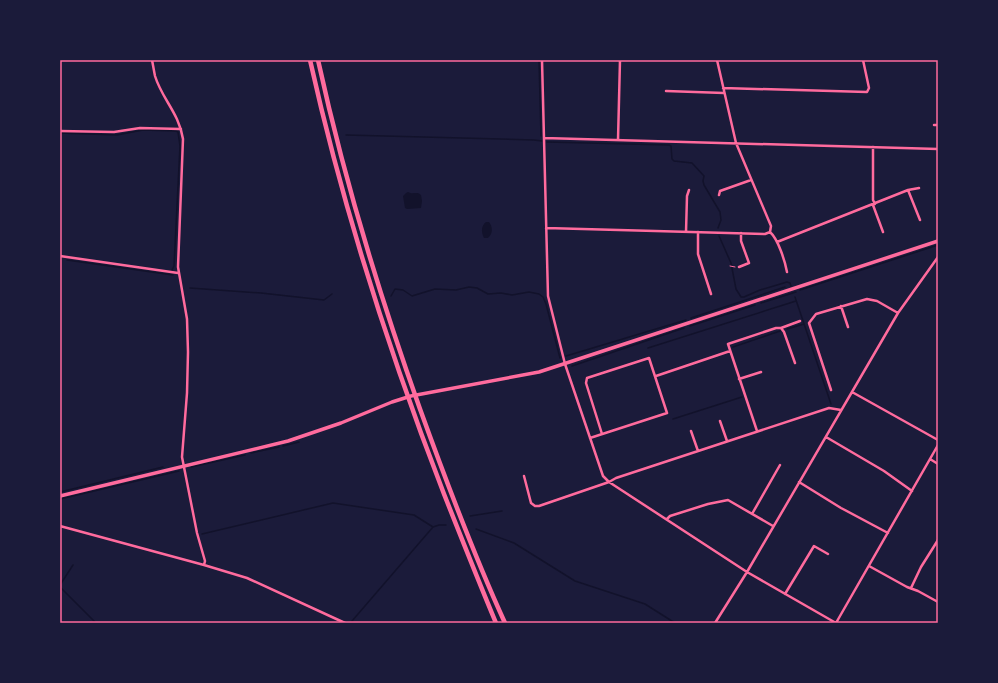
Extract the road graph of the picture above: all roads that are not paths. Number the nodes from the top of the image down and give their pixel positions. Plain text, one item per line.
1 (152, 60) edge
2 (310, 60) edge
3 (318, 60) edge
4 (542, 60) edge
5 (620, 60) edge
6 (717, 60) edge
7 (863, 60) edge
8 (723, 88) junction
9 (666, 91) dead end
10 (724, 93) junction
11 (181, 128) junction
12 (60, 131) edge
13 (544, 138) junction
14 (618, 140) junction
15 (736, 144) junction
16 (873, 147) junction
17 (938, 149) edge
18 (750, 180) junction
19 (919, 188) dead end
20 (689, 190) dead end
21 (908, 190) junction
22 (719, 195) dead end
23 (874, 204) junction
24 (920, 220) dead end
25 (546, 228) junction
26 (686, 232) junction
27 (698, 232) junction
28 (770, 232) junction
29 (884, 232) dead end
30 (741, 233) junction
31 (938, 241) edge
32 (777, 242) junction
33 (60, 256) edge
34 (938, 257) edge
35 (739, 266) dead end
36 (787, 272) dead end
37 (178, 273) junction
38 (711, 294) dead end
39 (841, 306) junction
40 (898, 312) junction
41 (800, 321) dead end
42 (848, 327) dead end
43 (781, 328) junction
44 (730, 351) junction
45 (795, 363) dead end
46 (565, 364) junction
47 (761, 372) dead end
48 (656, 376) junction
49 (739, 379) junction
50 (830, 390) dead end
51 (852, 392) junction
52 (842, 410) junction
53 (720, 421) dead end
54 (691, 431) dead end
55 (757, 431) junction
56 (602, 434) junction
57 (826, 437) junction
58 (590, 438) junction
59 (938, 440) edge
60 (727, 441) junction
61 (938, 446) edge
62 (698, 451) junction
63 (930, 459) junction
64 (938, 464) edge
65 (780, 465) dead end
66 (184, 466) junction
67 (524, 476) dead end
68 (609, 482) junction
69 (800, 482) junction
70 (912, 492) junction
71 (60, 496) edge
72 (752, 514) junction
73 (667, 519) junction
74 (60, 526) edge
75 (774, 526) junction
76 (888, 533) junction
77 (938, 540) edge
78 (828, 554) dead end
79 (204, 565) junction
80 (869, 566) junction
81 (747, 572) junction
82 (911, 588) junction
83 (785, 594) junction
84 (938, 602) edge
85 (717, 622) edge
86 (345, 623) edge
87 (496, 623) edge
88 (505, 623) edge
89 (722, 623) edge
90 (836, 623) edge

1 - 11 street
2 - 87 highway
3 - 88 highway
4 - 13 street
5 - 14 street
6 - 8 street
7 - 8 street
8 - 10 street
9 - 10 street
10 - 15 street
11 - 12 street
11 - 37 street
13 - 14 street
13 - 25 street
14 - 15 street
15 - 16 street
15 - 18 street
16 - 17 street
16 - 23 street
18 - 22 street
18 - 28 street
19 - 21 street
20 - 26 street
21 - 23 street
21 - 24 street
23 - 29 street
23 - 32 street
25 - 26 street
25 - 46 street
26 - 27 street
27 - 30 street
27 - 38 street
28 - 30 street
28 - 32 street
30 - 35 street
31 - 46 main road
32 - 36 street
33 - 37 street
34 - 40 street
37 - 66 street
39 - 40 street
39 - 42 street
39 - 50 street
40 - 51 street
41 - 43 street
43 - 44 street
43 - 45 street
44 - 48 street
44 - 49 street
46 - 58 street
46 - 66 main road
47 - 49 street
48 - 56 street
48 - 56 street
49 - 55 street
51 - 52 street
51 - 59 street
52 - 55 street
52 - 57 street
53 - 60 street
54 - 62 street
55 - 60 street
56 - 58 street
57 - 69 street
57 - 70 street
58 - 68 street
60 - 62 street
61 - 63 street
62 - 68 street
63 - 64 street
63 - 70 street
65 - 72 street
66 - 71 main road
66 - 79 street
67 - 68 street
68 - 73 street
69 - 75 street
69 - 76 street
70 - 76 street
72 - 73 street
72 - 75 street
73 - 81 street
74 - 79 street
75 - 81 street
76 - 80 street
77 - 82 street
78 - 83 street
79 - 86 street
80 - 82 street
80 - 90 street
81 - 83 street
81 - 85 street
82 - 84 street
83 - 90 street
85 - 89 street

